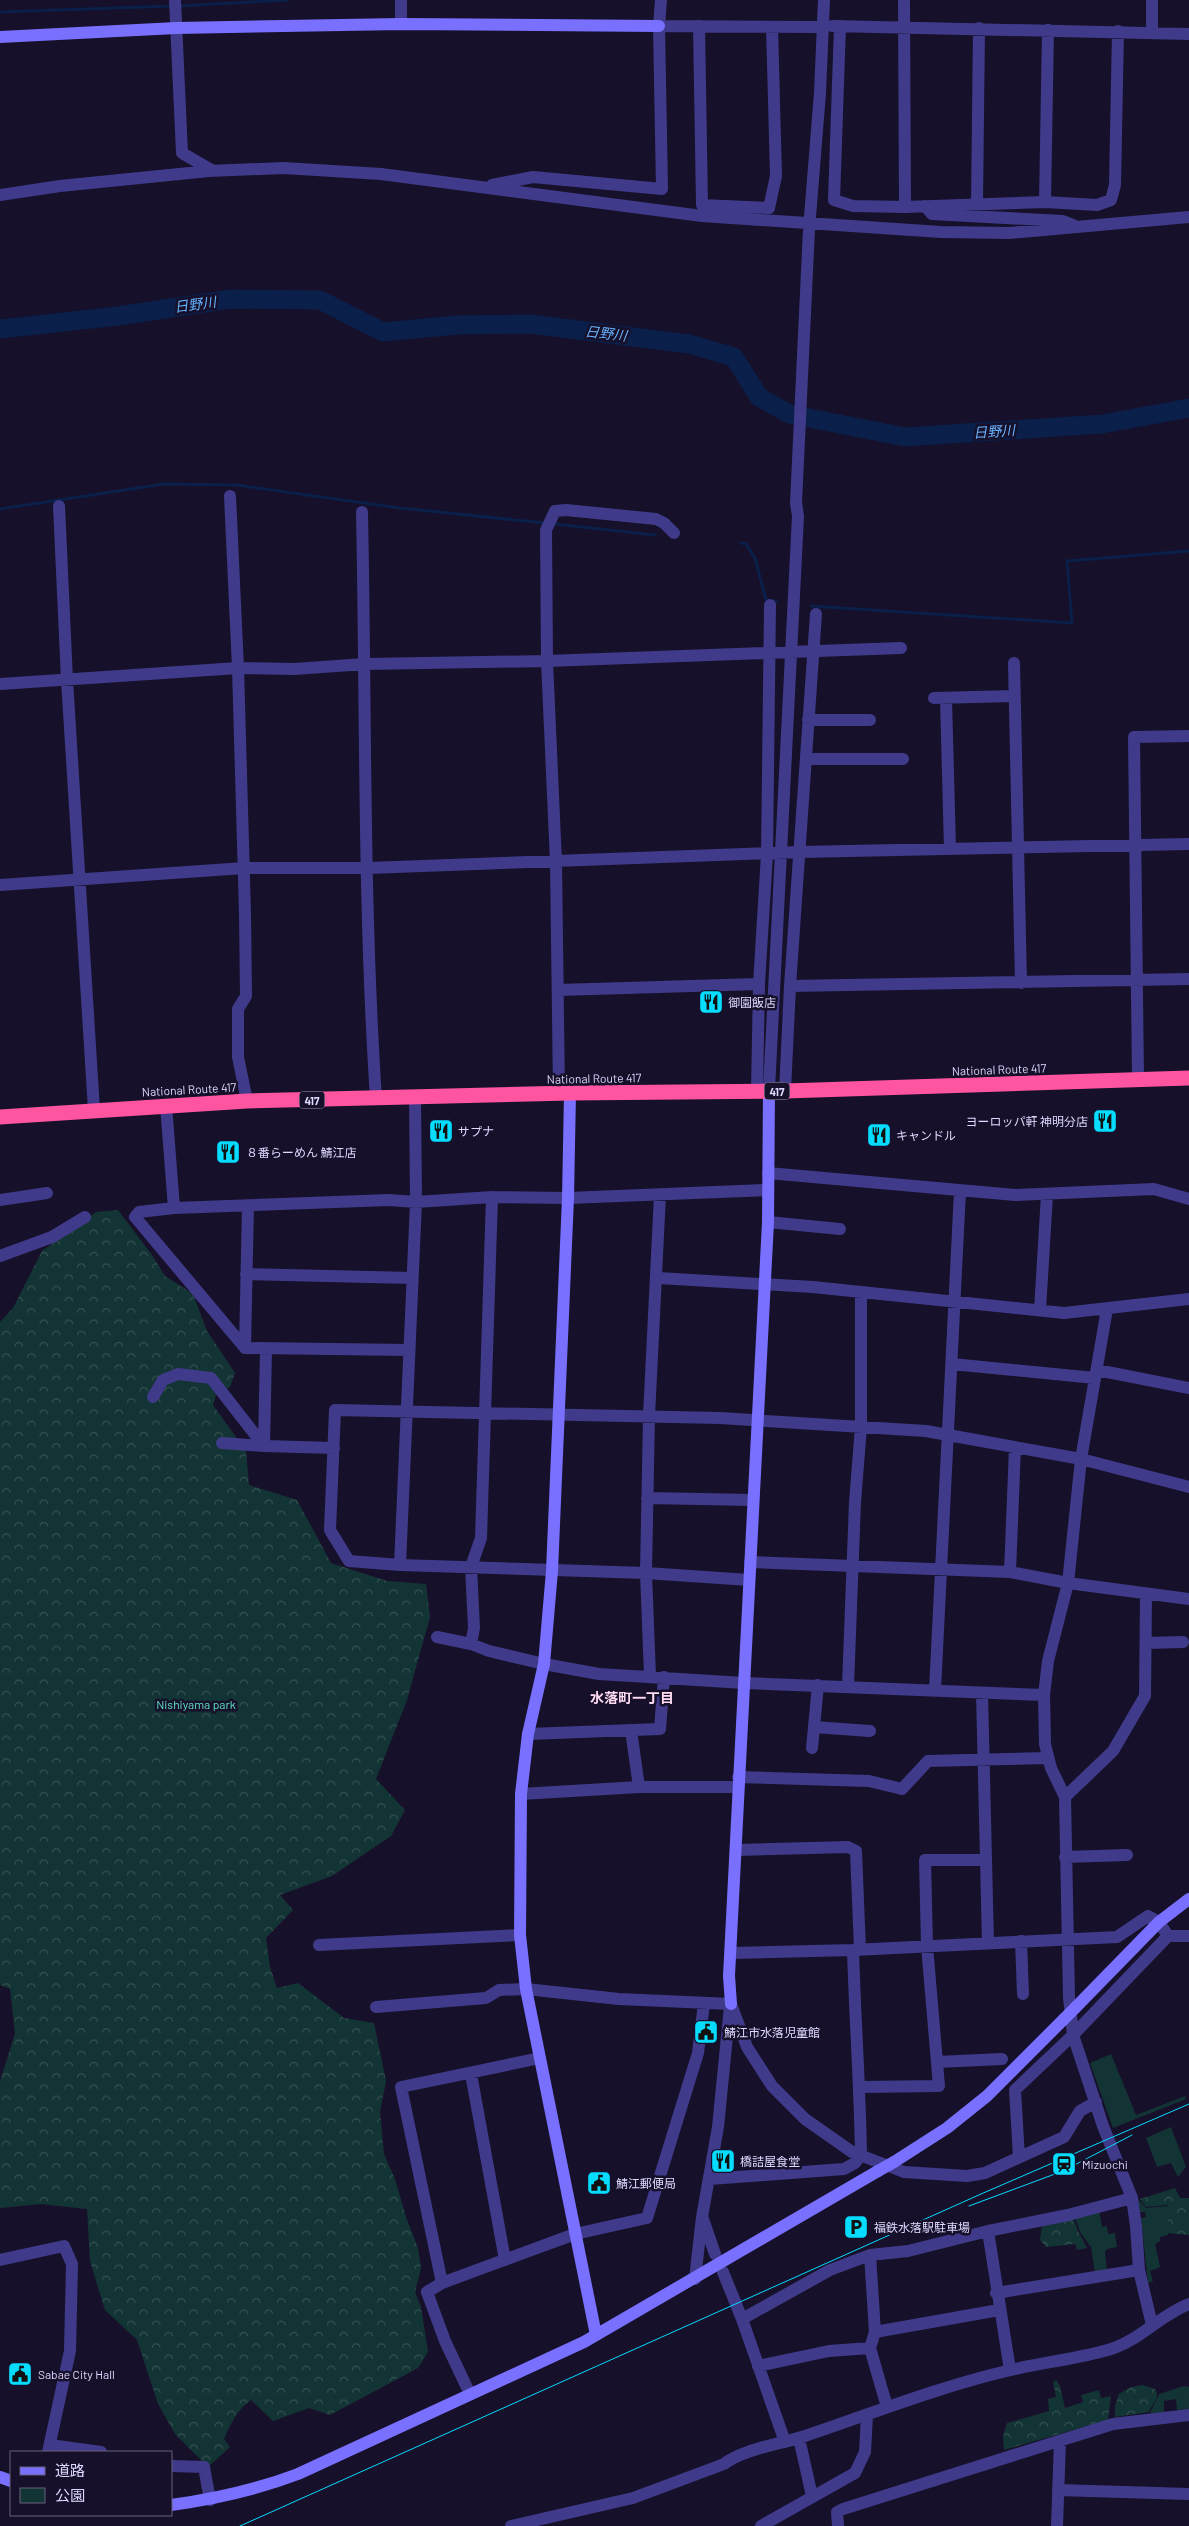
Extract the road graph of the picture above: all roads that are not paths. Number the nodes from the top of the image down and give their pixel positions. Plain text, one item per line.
1 (175, 0) edge
2 (401, 0) edge
3 (661, 0) edge
4 (824, 0) edge
5 (904, 0) edge
6 (1152, 0) edge
7 (401, 24) junction
8 (659, 26) junction
9 (699, 26) junction
10 (772, 27) junction
11 (816, 27) dead end
12 (904, 27) junction
13 (176, 28) junction
14 (979, 28) junction
15 (1048, 30) junction
16 (1118, 31) junction
17 (1152, 32) junction
18 (1189, 34) edge
19 (0, 37) edge
20 (213, 171) junction
21 (481, 186) junction
22 (0, 195) edge
23 (1045, 202) junction
24 (977, 204) junction
25 (925, 206) junction
26 (905, 207) junction
27 (1189, 217) edge
28 (810, 226) junction
29 (1080, 228) junction
30 (230, 496) dead end
31 (60, 506) dead end
32 (362, 512) dead end
33 (674, 533) dead end
34 (770, 606) dead end
35 (816, 614) dead end
36 (901, 648) dead end
37 (815, 652) junction
38 (791, 653) junction
39 (769, 654) junction
40 (547, 662) junction
41 (1014, 663) dead end
42 (366, 664) junction
43 (238, 668) junction
44 (68, 680) junction
45 (0, 684) edge
46 (1014, 696) junction
47 (808, 720) junction
48 (870, 720) dead end
49 (1189, 736) edge
50 (806, 759) junction
51 (903, 759) dead end
52 (1189, 844) edge
53 (1136, 845) junction
54 (1018, 848) junction
55 (950, 849) junction
56 (800, 852) junction
57 (781, 853) junction
58 (767, 854) junction
59 (556, 862) junction
60 (244, 868) junction
61 (368, 868) junction
62 (81, 879) junction
63 (0, 884) edge
64 (1189, 980) edge
65 (1138, 981) junction
66 (1021, 982) junction
67 (759, 984) junction
68 (790, 986) junction
69 (558, 990) junction
70 (1189, 1078) edge
71 (1138, 1080) junction
72 (763, 1090) junction
73 (785, 1091) junction
74 (565, 1093) junction
75 (415, 1096) junction
76 (376, 1098) junction
77 (247, 1101) junction
78 (166, 1105) junction
79 (94, 1110) junction
80 (0, 1117) edge
81 (768, 1173) junction
82 (767, 1190) junction
83 (960, 1191) junction
84 (47, 1193) dead end
85 (660, 1195) junction
86 (1047, 1195) junction
87 (492, 1197) junction
88 (568, 1198) junction
89 (1189, 1199) edge
90 (0, 1200) edge
91 (416, 1202) junction
92 (248, 1205) junction
93 (174, 1208) junction
94 (84, 1217) dead end
95 (768, 1222) junction
96 (840, 1229) dead end
97 (0, 1256) edge
98 (246, 1274) junction
99 (412, 1278) junction
100 (658, 1278) junction
101 (765, 1284) junction
102 (861, 1292) junction
103 (1189, 1299) edge
104 (955, 1303) junction
105 (1107, 1309) junction
106 (1040, 1310) junction
107 (245, 1348) junction
108 (266, 1349) junction
109 (409, 1350) junction
110 (952, 1364) junction
111 (1096, 1374) junction
112 (1189, 1388) edge
113 (153, 1397) dead end
114 (407, 1413) junction
115 (484, 1413) junction
116 (557, 1416) junction
117 (649, 1416) junction
118 (757, 1420) junction
119 (861, 1427) junction
120 (949, 1436) junction
121 (222, 1443) dead end
122 (264, 1446) junction
123 (1015, 1447) junction
124 (334, 1448) junction
125 (1081, 1459) junction
126 (1189, 1487) edge
127 (647, 1498) junction
128 (753, 1500) junction
129 (750, 1562) junction
130 (400, 1565) junction
131 (472, 1566) junction
132 (853, 1566) junction
133 (940, 1568) junction
134 (552, 1571) junction
135 (1010, 1572) junction
136 (646, 1573) junction
137 (750, 1580) junction
138 (1068, 1583) junction
139 (1146, 1594) junction
140 (1189, 1600) edge
141 (438, 1637) dead end
142 (1183, 1642) dead end
143 (1146, 1643) junction
144 (470, 1644) junction
145 (544, 1664) junction
146 (650, 1676) junction
147 (664, 1677) junction
148 (744, 1683) junction
149 (818, 1685) junction
150 (848, 1686) junction
151 (935, 1690) junction
152 (982, 1693) junction
153 (1044, 1695) junction
154 (814, 1727) junction
155 (631, 1730) junction
156 (870, 1731) dead end
157 (528, 1734) junction
158 (812, 1748) dead end
159 (1048, 1758) junction
160 (983, 1759) junction
161 (738, 1782) junction
162 (639, 1787) junction
163 (521, 1794) junction
164 (1065, 1798) junction
165 (736, 1850) junction
166 (1127, 1855) dead end
167 (1065, 1857) junction
168 (985, 1860) junction
169 (1189, 1900) edge
170 (1159, 1922) junction
171 (520, 1935) junction
172 (1168, 1936) junction
173 (1189, 1936) edge
174 (1068, 1940) junction
175 (1020, 1941) junction
176 (988, 1943) junction
177 (319, 1945) dead end
178 (927, 1946) junction
179 (856, 1950) junction
180 (731, 1952) junction
181 (526, 1989) junction
182 (1023, 1994) dead end
183 (704, 2002) junction
184 (731, 2004) junction
185 (376, 2007) dead end
186 (1074, 2035) junction
187 (540, 2058) junction
188 (1002, 2059) dead end
189 (937, 2062) junction
190 (470, 2074) junction
191 (860, 2087) junction
192 (1096, 2102) junction
193 (861, 2155) junction
194 (1019, 2157) junction
195 (710, 2179) junction
196 (1132, 2198) junction
197 (702, 2217) junction
198 (988, 2231) junction
199 (575, 2234) junction
200 (716, 2254) dead end
201 (870, 2255) junction
202 (0, 2260) edge
203 (505, 2260) junction
204 (1139, 2270) junction
205 (723, 2272) dead end
206 (695, 2279) junction
207 (442, 2282) junction
208 (996, 2293) junction
209 (1189, 2304) edge
210 (999, 2310) junction
211 (742, 2319) junction
212 (1152, 2325) junction
213 (875, 2332) junction
214 (596, 2335) junction
215 (870, 2348) junction
216 (758, 2366) junction
217 (1010, 2370) junction
218 (470, 2394) junction
219 (887, 2407) junction
220 (867, 2415) junction
221 (1189, 2415) edge
222 (799, 2438) junction
223 (1060, 2441) junction
224 (785, 2442) junction
225 (49, 2448) edge
226 (88, 2451) edge
227 (172, 2466) edge
228 (1058, 2490) junction
229 (1189, 2494) edge
230 (812, 2496) junction
231 (210, 2500) junction
232 (172, 2505) edge
233 (511, 2526) edge
234 (761, 2526) edge
235 (838, 2526) edge
236 (1057, 2526) edge

1 - 13 street
2 - 7 street
3 - 8 street
4 - 28 street
5 - 12 street
6 - 17 street
7 - 8 street
7 - 13 street
8 - 9 street
8 - 21 street
9 - 10 street
9 - 10 street
10 - 11 street
12 - 14 street
12 - 26 street
12 - 26 street
13 - 19 street
13 - 20 street
14 - 15 street
14 - 24 street
15 - 16 street
15 - 23 street
16 - 17 street
16 - 23 street
17 - 18 street
20 - 21 street
20 - 22 street
21 - 28 street
23 - 24 street
24 - 25 street
25 - 26 street
25 - 29 street
27 - 29 street
28 - 29 street
28 - 38 street
30 - 43 street
31 - 44 street
32 - 42 street
33 - 40 street
34 - 39 street
35 - 37 street
36 - 37 street
37 - 38 street
37 - 47 street
38 - 39 street
38 - 57 street
39 - 40 street
39 - 58 street
40 - 42 street
40 - 59 street
41 - 46 street
42 - 43 street
42 - 61 street
43 - 44 street
43 - 60 street
44 - 45 street
44 - 62 street
46 - 54 street
46 - 55 street
47 - 48 street
47 - 50 street
49 - 53 street
50 - 51 street
50 - 56 street
52 - 53 street
53 - 54 street
53 - 65 street
54 - 55 street
54 - 66 street
55 - 56 street
56 - 57 street
56 - 68 street
57 - 58 street
57 - 72 street
58 - 59 street
58 - 67 street
59 - 61 street
59 - 69 street
60 - 61 street
60 - 62 street
60 - 77 street
61 - 76 street
62 - 63 street
62 - 79 street
64 - 65 street
65 - 66 street
65 - 71 street
66 - 68 street
67 - 69 street
67 - 72 street
68 - 73 street
69 - 74 street
70 - 71 highway, National Route 417 / 417
71 - 73 highway, National Route 417 / 417
72 - 73 highway, National Route 417 / 417
72 - 74 highway, National Route 417 / 417
72 - 81 street
74 - 75 highway, National Route 417 / 417
74 - 88 street
75 - 76 highway, National Route 417 / 417
75 - 91 street
76 - 77 highway, National Route 417 / 417
77 - 78 highway, National Route 417 / 417
78 - 79 highway, National Route 417 / 417
78 - 93 street
79 - 80 highway, National Route 417 / 417
81 - 82 street
81 - 83 street
82 - 85 street
82 - 95 street
83 - 86 street
83 - 104 street
84 - 90 street
85 - 88 street
85 - 100 street
86 - 89 street
86 - 106 street
87 - 88 street
87 - 91 street
87 - 115 street
88 - 116 street
91 - 92 street
91 - 99 street
92 - 93 street
92 - 98 street
93 - 107 street
94 - 97 street
95 - 96 street
95 - 101 street
98 - 99 street
98 - 107 street
99 - 109 street
100 - 101 street
100 - 117 street
101 - 102 street
101 - 118 street
102 - 104 street
102 - 119 street
103 - 105 street
104 - 106 street
104 - 110 street
105 - 106 street
105 - 111 street
107 - 108 street
108 - 109 street
108 - 122 street
109 - 114 street
110 - 111 street
110 - 120 street
111 - 112 street
111 - 125 street
113 - 122 street
114 - 115 street
114 - 124 street
114 - 130 street
115 - 116 street
115 - 131 street
116 - 117 street
116 - 134 street
117 - 118 street
117 - 127 street
118 - 119 street
118 - 128 street
119 - 120 street
119 - 132 street
120 - 123 street
120 - 133 street
121 - 122 street
122 - 124 street
123 - 125 street
123 - 135 street
124 - 130 street
125 - 126 street
125 - 138 street
127 - 128 street
127 - 136 street
128 - 129 street
129 - 132 street
129 - 137 street
130 - 131 street
131 - 134 street
131 - 144 street
132 - 133 street
132 - 150 street
133 - 135 street
133 - 151 street
134 - 136 street
134 - 145 street
135 - 138 street
136 - 137 street
136 - 146 street
137 - 148 street
138 - 139 street
138 - 153 street
139 - 140 street
139 - 143 street
141 - 144 street
142 - 143 street
143 - 164 street
144 - 145 street
145 - 146 street
145 - 157 street
146 - 147 street
147 - 148 street
147 - 155 street
148 - 149 street
148 - 161 street
149 - 150 street
149 - 154 street
150 - 151 street
151 - 152 street
152 - 153 street
152 - 160 street
153 - 159 street
154 - 156 street
154 - 158 street
155 - 157 street
155 - 162 street
157 - 163 street
159 - 160 street
159 - 164 street
160 - 161 street
160 - 168 street
161 - 162 street
161 - 165 street
162 - 163 street
163 - 171 street
164 - 167 street
165 - 179 street
165 - 180 street
166 - 167 street
167 - 174 street
168 - 176 street
168 - 178 street
169 - 170 street
170 - 172 street
170 - 174 street
170 - 206 street, bridge
171 - 177 street
171 - 181 street
172 - 173 street
172 - 186 street
174 - 175 street
174 - 186 street
175 - 176 street
175 - 182 street
176 - 178 street
178 - 179 street
178 - 189 street
179 - 180 street
179 - 191 street
180 - 184 street
181 - 183 street
181 - 185 street
181 - 187 street
183 - 184 street
183 - 199 street
184 - 193 street
184 - 195 street
186 - 192 street
186 - 194 street
187 - 190 street
187 - 199 street
188 - 189 street
189 - 191 street
190 - 203 street
190 - 207 street
191 - 193 street
192 - 194 street
192 - 196 street
193 - 194 street
193 - 195 street
195 - 197 street
196 - 198 street
196 - 204 street
197 - 200 street
197 - 206 street
198 - 201 street
198 - 208 street
199 - 203 street
199 - 214 street
201 - 211 street
201 - 213 street
202 - 225 street
203 - 207 street
204 - 208 street
204 - 212 street
205 - 211 street
206 - 214 street
207 - 218 street
208 - 210 street
209 - 212 street
210 - 213 street
210 - 217 street
211 - 216 street
212 - 217 street
213 - 215 street
214 - 218 street
215 - 216 street
215 - 219 street
216 - 224 street
217 - 219 street
218 - 231 street
219 - 220 street
220 - 222 street
220 - 230 street
221 - 223 street
222 - 224 street
222 - 230 street
223 - 228 street
223 - 235 street
224 - 233 street
225 - 226 street
227 - 231 street
228 - 229 street
228 - 236 street
230 - 234 street
231 - 232 street

